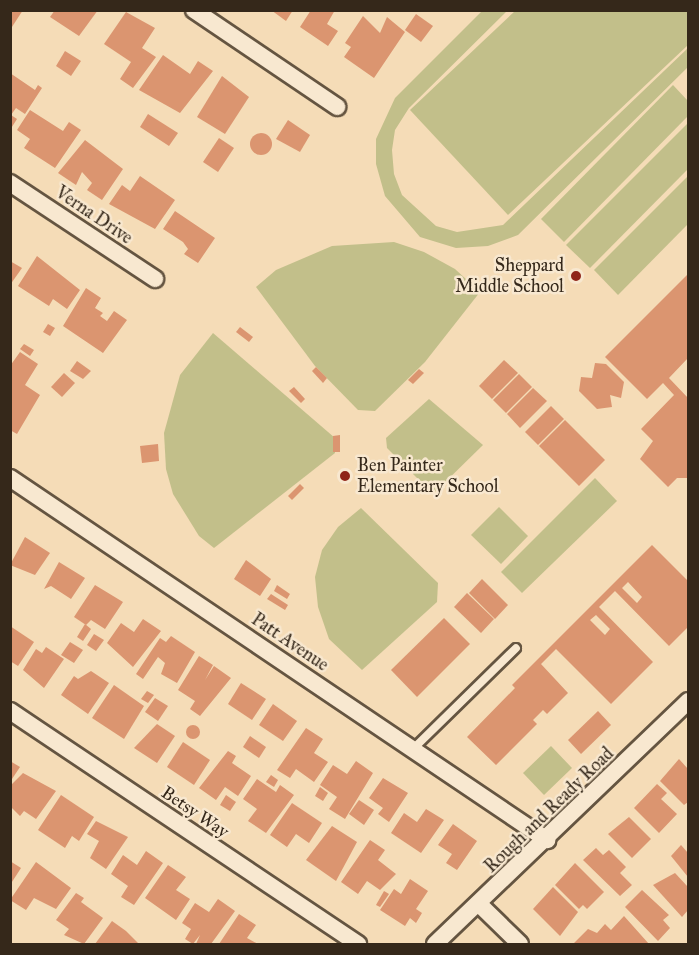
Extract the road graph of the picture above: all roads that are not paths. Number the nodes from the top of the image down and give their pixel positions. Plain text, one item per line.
1 (194, 10) edge
2 (337, 107) dead end
3 (10, 183) edge
4 (155, 279) dead end
5 (10, 478) edge
6 (516, 648) dead end
7 (688, 701) edge
8 (10, 711) edge
9 (413, 749) junction
10 (547, 840) junction
11 (478, 904) junction
12 (358, 945) edge
13 (435, 945) edge
14 (520, 945) edge

1 - 2 street
3 - 4 street, Verna Drive
5 - 9 street, Patt Avenue
6 - 9 lane
7 - 10 street, Rough and Ready Road
8 - 12 street, Betsy Way
9 - 10 street, Patt Avenue
10 - 11 street, Rough and Ready Road
11 - 13 street, Rough and Ready Road
11 - 14 street

